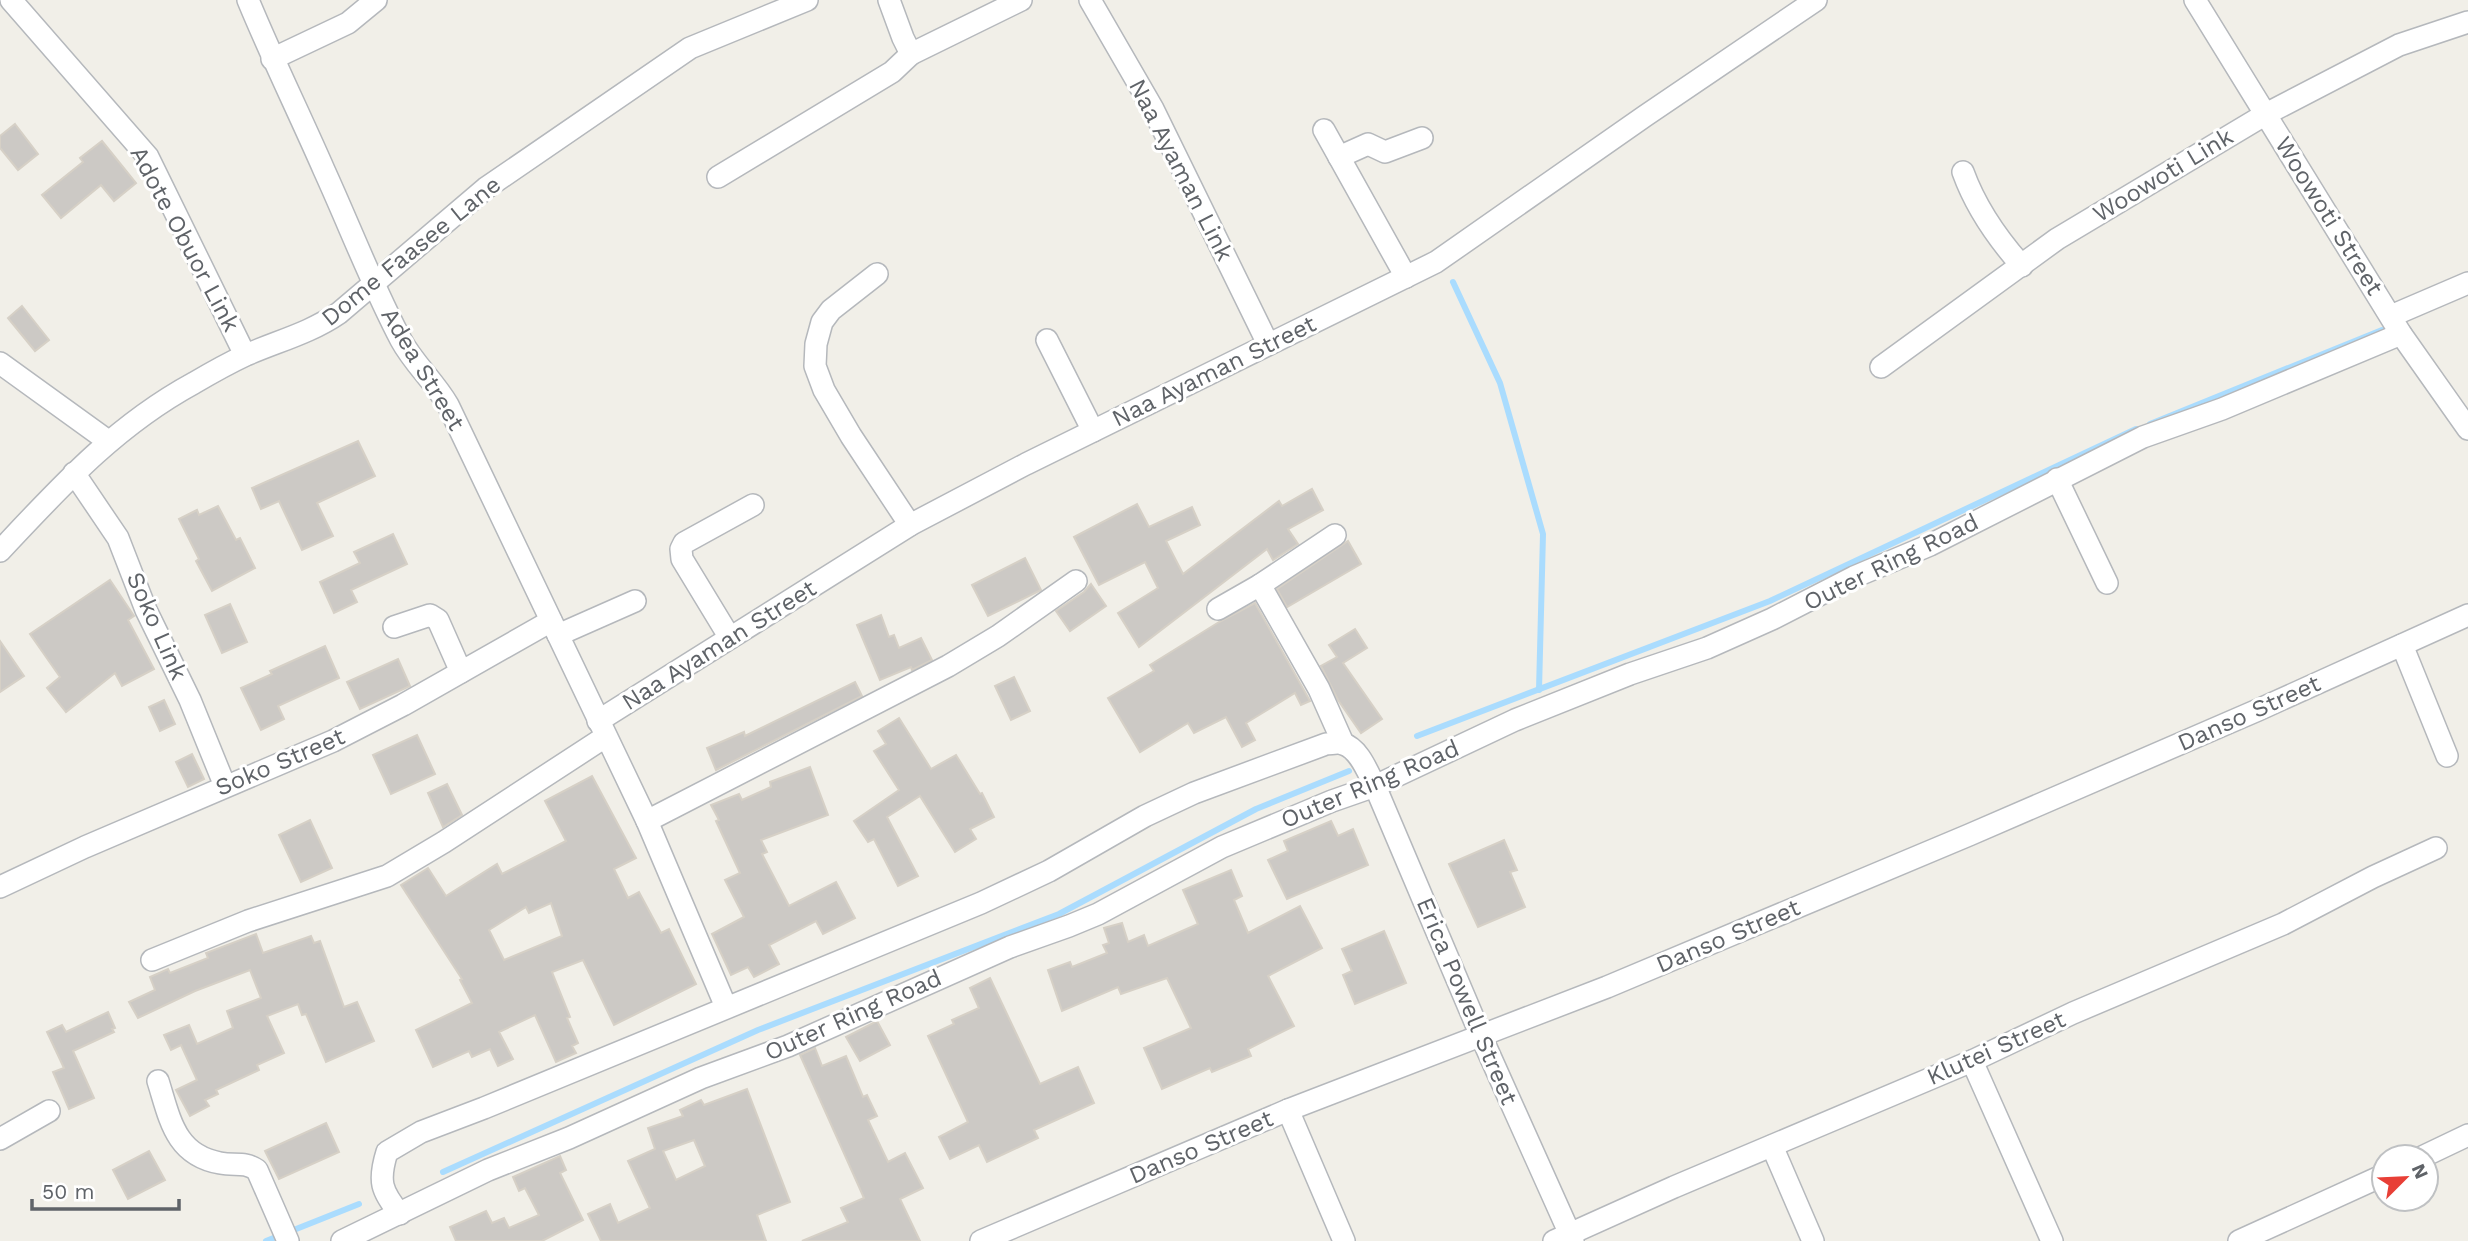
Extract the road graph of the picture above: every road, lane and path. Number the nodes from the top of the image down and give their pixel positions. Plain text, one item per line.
1 (11, 0) edge
2 (248, 0) edge
3 (376, 0) edge
4 (807, 0) edge
5 (889, 0) edge
6 (1021, 0) edge
7 (1090, 0) edge
8 (1816, 0) edge
9 (2195, 0) edge
10 (2468, 22) edge
11 (911, 54) junction
12 (272, 59) junction
13 (2266, 114) junction
14 (1324, 130) dead end
15 (1422, 138) dead end
16 (1339, 157) junction
17 (1963, 173) dead end
18 (718, 177) dead end
19 (2022, 266) junction
20 (877, 274) dead end
21 (1406, 277) junction
22 (373, 282) junction
23 (2468, 283) edge
24 (2396, 325) junction
25 (1047, 340) dead end
26 (1268, 344) junction
27 (245, 355) junction
28 (0, 363) edge
29 (1881, 367) dead end
30 (2468, 429) edge
31 (1093, 430) junction
32 (108, 441) junction
33 (74, 473) junction
34 (2057, 479) junction
35 (753, 505) dead end
36 (910, 525) junction
37 (1335, 536) dead end
38 (0, 551) edge
39 (1076, 581) dead end
40 (2107, 583) dead end
41 (1260, 585) junction
42 (635, 601) dead end
43 (1218, 608) dead end
44 (2468, 615) edge
45 (394, 627) dead end
46 (555, 628) junction
47 (730, 638) junction
48 (2402, 645) junction
49 (461, 672) junction
50 (602, 729) junction
51 (1343, 743) junction
52 (2447, 757) dead end
53 (225, 786) junction
54 (1375, 786) junction
55 (647, 821) junction
56 (2436, 848) dead end
57 (0, 887) edge
58 (152, 960) dead end
59 (726, 1007) junction
60 (1481, 1037) junction
61 (1972, 1061) junction
62 (158, 1081) dead end
63 (1288, 1110) junction
64 (49, 1111) dead end
65 (2468, 1135) edge
66 (0, 1139) edge
67 (1772, 1146) junction
68 (2440, 1148) edge
69 (2370, 1181) edge
70 (400, 1214) junction
71 (1565, 1238) edge
72 (288, 1241) edge
73 (342, 1241) edge
74 (981, 1241) edge
75 (1345, 1241) edge
76 (1813, 1241) edge
77 (2052, 1241) edge
78 (2239, 1241) edge

1 - 27 street, Adote Obuor Link
2 - 12 street, Adea Street
3 - 12 street
4 - 22 street, Dome Faasee Lane
5 - 11 street
6 - 11 street
7 - 26 street, Naa Ayaman Link
8 - 21 street, Naa Ayaman Street
9 - 13 street, Woowoti Street
10 - 13 street, Woowoti Link
11 - 18 street
12 - 22 street, Adea Street
13 - 19 street, Woowoti Link
13 - 24 street, Woowoti Street
14 - 16 street
15 - 16 street
16 - 21 street
17 - 19 street
19 - 29 street, Woowoti Link
20 - 36 street
21 - 26 street, Naa Ayaman Street
22 - 27 street, Dome Faasee Lane
22 - 46 street, Adea Street
23 - 24 street, Outer Ring Road
24 - 30 street, Woowoti Street
24 - 34 street, Outer Ring Road
25 - 31 street
26 - 31 street, Naa Ayaman Street
27 - 32 street, Dome Faasee Lane
28 - 32 street
31 - 36 street, Naa Ayaman Street
32 - 33 street, Dome Faasee Lane
33 - 38 street, Dome Faasee Lane
33 - 53 street, Soko Link
34 - 40 street
34 - 54 street, Outer Ring Road
35 - 47 street
36 - 47 street, Naa Ayaman Street
37 - 41 street
39 - 55 street
41 - 43 street
41 - 51 street
42 - 46 street, Soko Street
44 - 48 street, Danso Street
45 - 49 street
46 - 49 street, Soko Street
46 - 50 street, Adea Street
47 - 50 street, Naa Ayaman Street
48 - 52 street
48 - 60 street, Danso Street
49 - 53 street, Soko Street
50 - 55 street, Adea Street
50 - 58 street, Naa Ayaman Street
51 - 54 street, Erica Powell Street
51 - 59 street
53 - 57 street, Soko Street
54 - 60 street, Erica Powell Street
54 - 70 street, Outer Ring Road
55 - 59 street, Adea Street
56 - 61 street, Klutei Street
59 - 70 street
60 - 63 street, Danso Street
60 - 71 street, Erica Powell Street
61 - 67 street, Klutei Street
61 - 77 street
62 - 72 street
63 - 74 street, Danso Street
63 - 75 street
64 - 66 street
65 - 68 street
67 - 71 street, Klutei Street
67 - 76 street
69 - 78 street
70 - 73 street, Outer Ring Road

